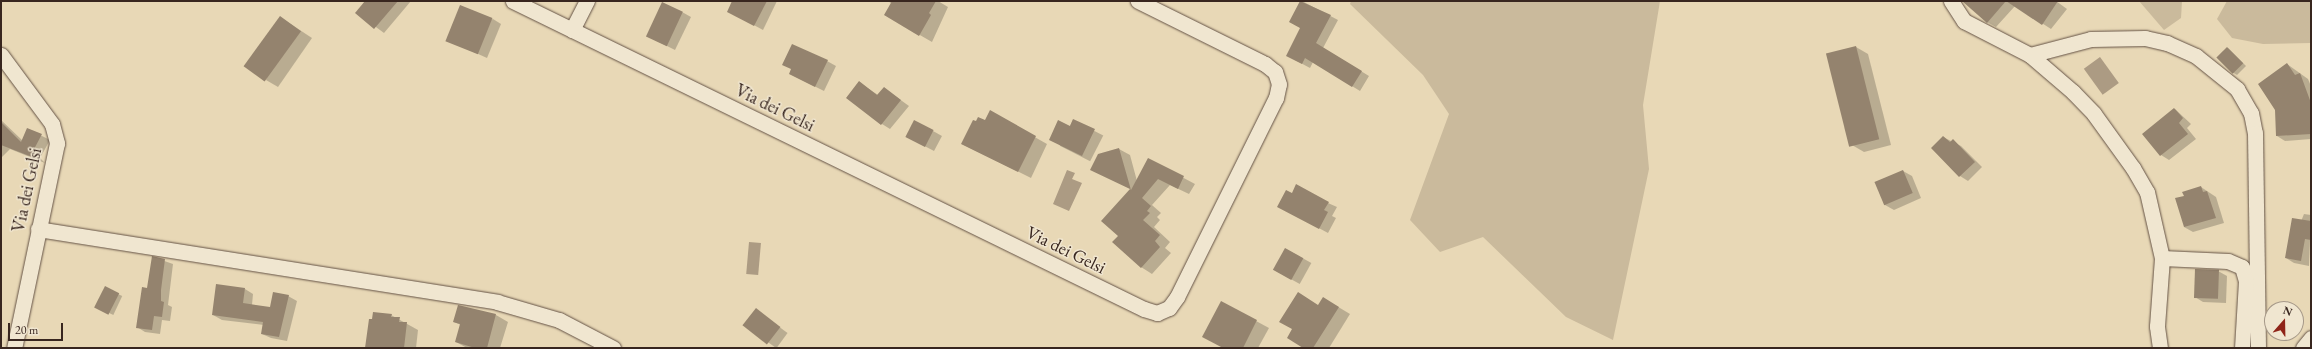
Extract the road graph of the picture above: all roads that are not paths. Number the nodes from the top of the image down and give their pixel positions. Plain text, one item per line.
1 (513, 1) edge
2 (587, 1) edge
3 (1138, 1) edge
4 (1951, 1) edge
5 (572, 30) junction
6 (1, 55) edge
7 (2030, 55) junction
8 (38, 228) junction
9 (2162, 258) junction
10 (2311, 338) edge
11 (14, 348) edge
12 (612, 348) edge
13 (2160, 348) edge
14 (2242, 348) edge
15 (2258, 348) edge
16 (2303, 348) edge

1 - 5 street, Via dei Gelsi
2 - 5 street
3 - 5 street, Via dei Gelsi
4 - 7 street
6 - 8 street, Via dei Gelsi
7 - 9 street
7 - 15 street
8 - 11 street, Via dei Gelsi
8 - 12 street
9 - 13 street
9 - 14 street
10 - 16 street

